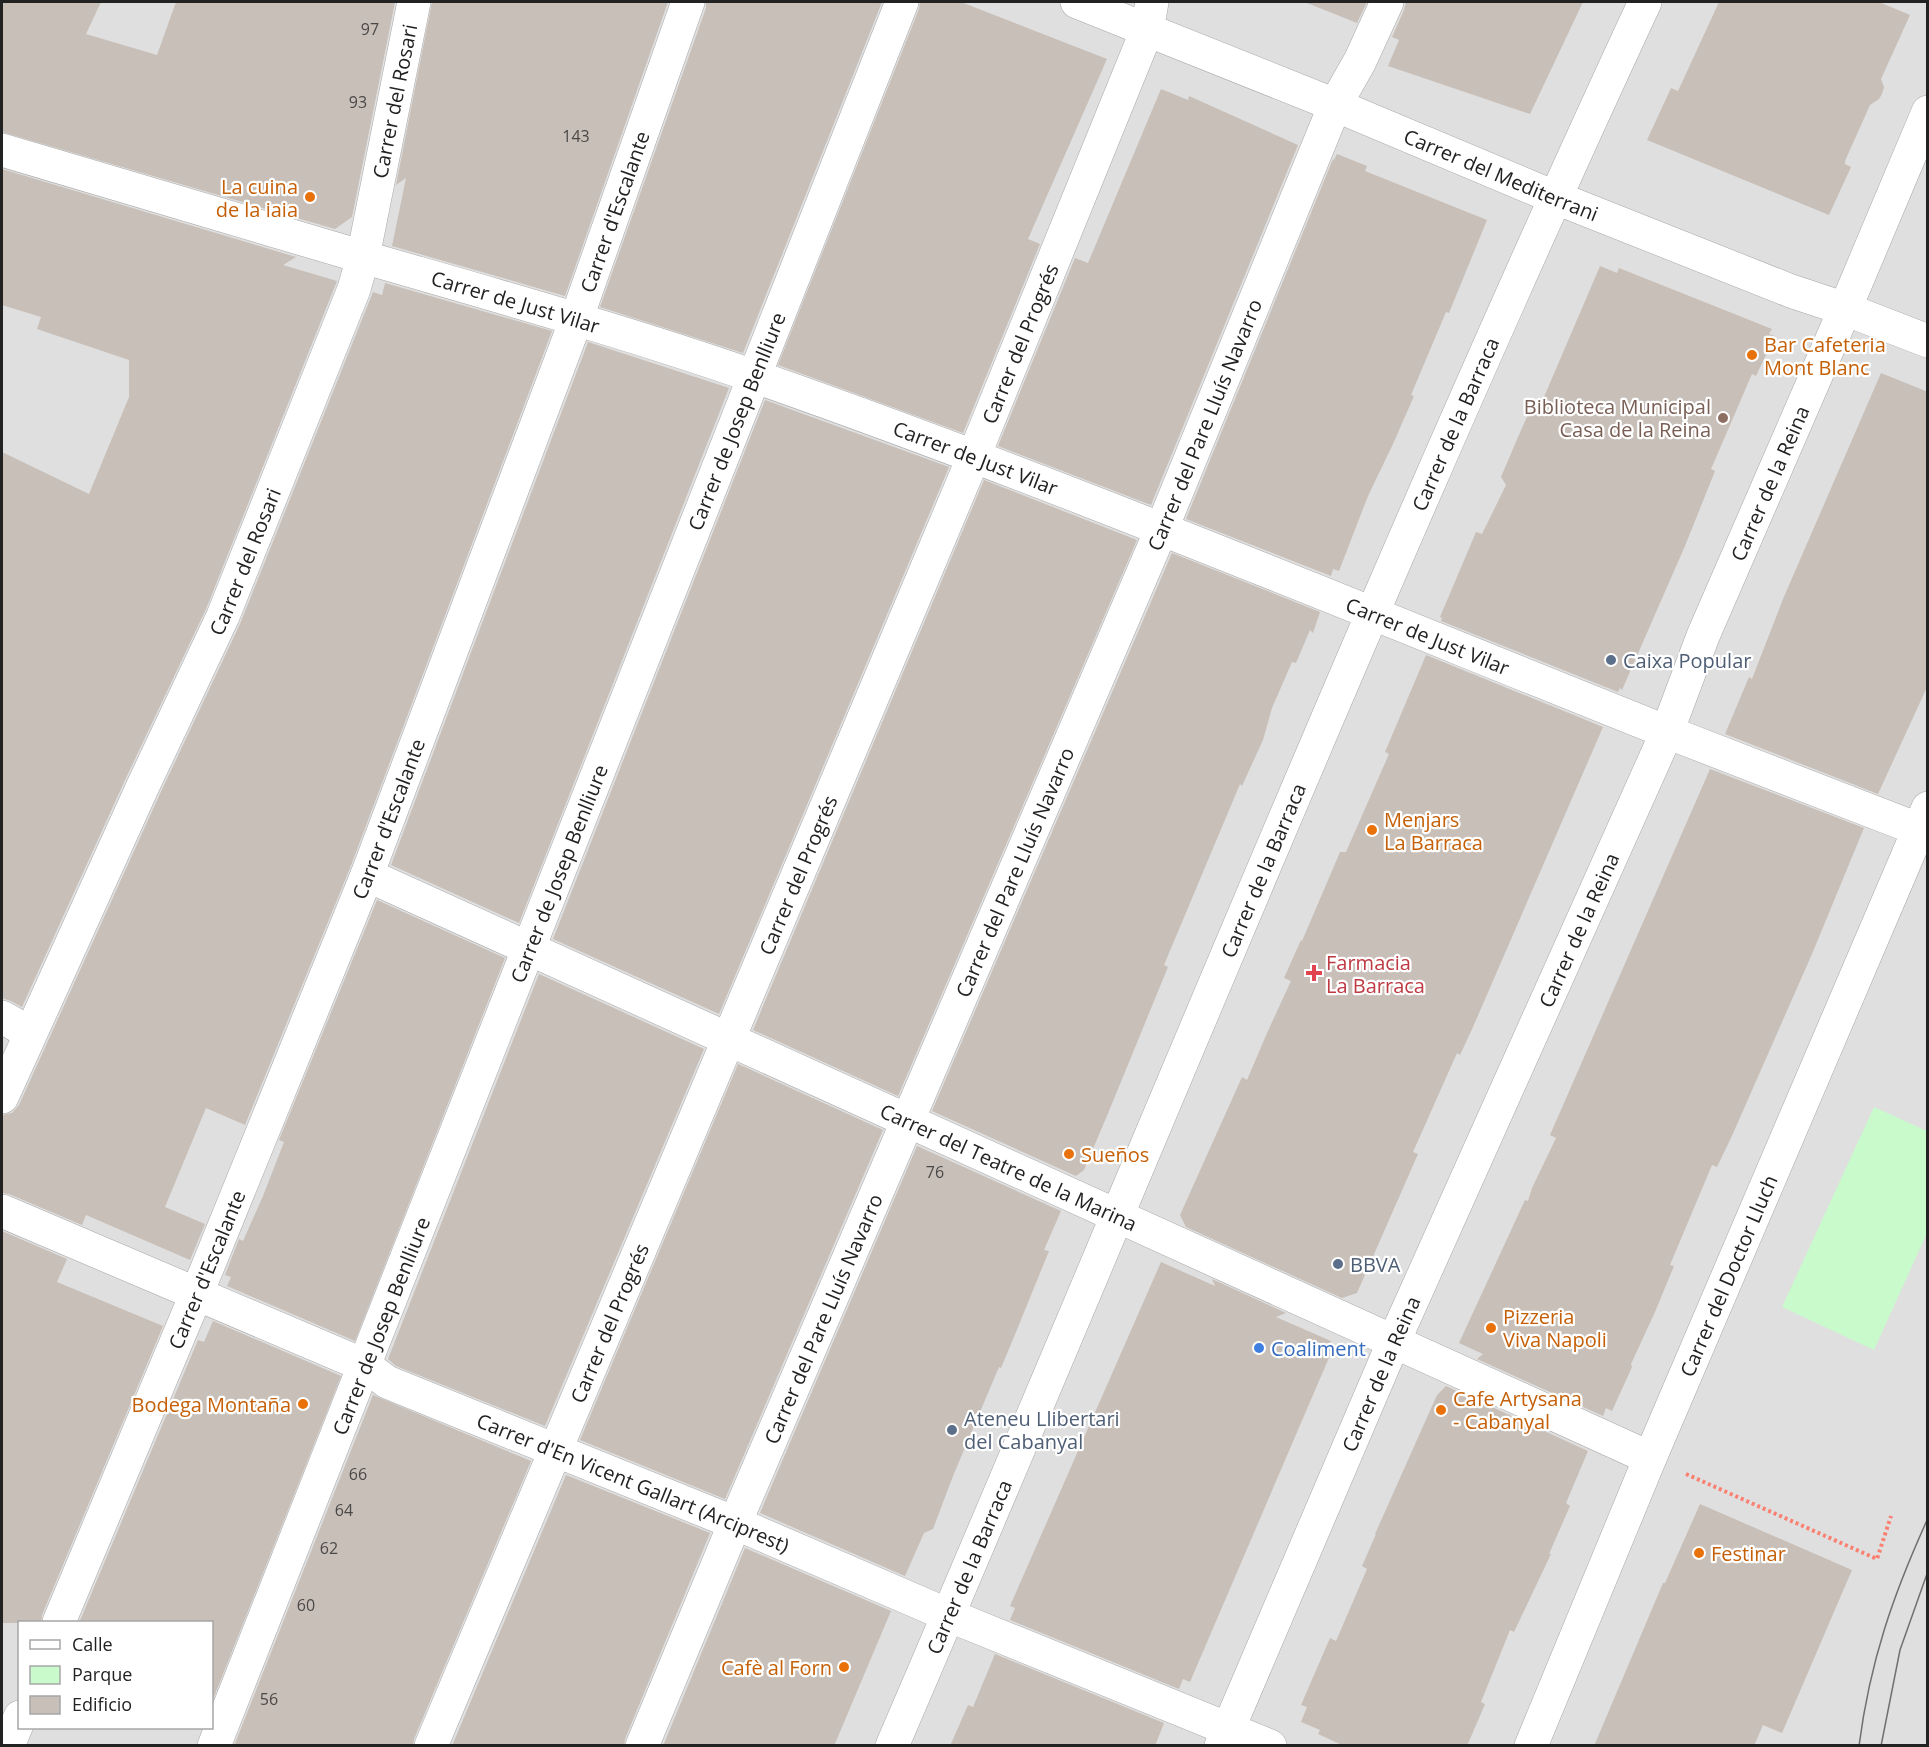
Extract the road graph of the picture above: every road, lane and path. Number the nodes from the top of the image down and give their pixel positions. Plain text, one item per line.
1 (414, 2) edge
2 (688, 2) edge
3 (902, 2) edge
4 (1077, 2) edge
5 (1387, 2) edge
6 (1645, 2) edge
7 (1150, 16) edge
8 (1335, 105) junction
9 (1928, 112) edge
10 (2, 150) edge
11 (1554, 197) junction
12 (363, 256) junction
13 (1845, 309) junction
14 (576, 320) junction
15 (1928, 341) edge
16 (753, 376) junction
17 (974, 456) junction
18 (1162, 528) junction
19 (1371, 614) junction
20 (1667, 732) junction
21 (1924, 823) edge
22 (367, 875) junction
23 (530, 948) junction
24 (2, 1017) edge
25 (30, 1033) junction
26 (728, 1039) junction
27 (2, 1097) edge
28 (907, 1120) junction
29 (2, 1211) edge
30 (1117, 1216) junction
31 (196, 1294) junction
32 (1394, 1341) junction
33 (366, 1366) junction
34 (556, 1451) junction
35 (1650, 1458) junction
36 (1891, 1516) dead end
37 (735, 1522) junction
38 (948, 1615) junction
39 (60, 1621) edge
40 (18, 1722) edge
41 (1225, 1737) edge
42 (8, 1746) edge
43 (214, 1746) edge
44 (431, 1746) edge
45 (642, 1746) edge
46 (892, 1746) edge
47 (1270, 1746) edge
48 (1531, 1746) edge

1 - 12 street, Carrer del Rosari
2 - 14 street, Carrer d'Escalante
3 - 16 street, Carrer de Josep Benlliure
4 - 7 street, Carrer del Mediterrani
5 - 8 street, Carrer del Pare Lluís Navarro
6 - 11 street, Carrer de la Barraca
7 - 8 street, Carrer del Mediterrani
7 - 17 street, Carrer del Progrés
8 - 11 street, Carrer del Mediterrani
8 - 18 street, Carrer del Pare Lluís Navarro
9 - 13 street, Carrer de la Reina
10 - 12 street, Carrer de Just Vilar
11 - 13 street, Carrer del Mediterrani
11 - 19 street, Carrer de la Barraca
12 - 14 street, Carrer de Just Vilar
12 - 25 street, Carrer del Rosari
13 - 15 street, Carrer del Mediterrani
13 - 20 street, Carrer de la Reina
14 - 16 street, Carrer de Just Vilar
14 - 22 street, Carrer d'Escalante
16 - 17 street, Carrer de Just Vilar
16 - 23 street, Carrer de Josep Benlliure
17 - 18 street, Carrer de Just Vilar
17 - 26 street, Carrer del Progrés
18 - 19 street, Carrer de Just Vilar
18 - 28 street, Carrer del Pare Lluís Navarro
19 - 20 street, Carrer de Just Vilar
19 - 30 street, Carrer de la Barraca
20 - 21 street, Carrer de Just Vilar
20 - 32 street, Carrer de la Reina
21 - 35 street, Carrer del Doctor Lluch
22 - 23 street, Carrer del Teatre de la Marina
22 - 31 street, Carrer d'Escalante
23 - 26 street, Carrer del Teatre de la Marina
23 - 33 street, Carrer de Josep Benlliure
24 - 25 street
25 - 27 street, Carrer del Rosari
26 - 28 street, Carrer del Teatre de la Marina
26 - 34 street, Carrer del Progrés
28 - 30 street, Carrer del Teatre de la Marina
28 - 37 street, Carrer del Pare Lluís Navarro
29 - 31 street, Carrer d'En Vicent Gallart (Arciprest)
30 - 32 street, Carrer del Teatre de la Marina
30 - 38 street, Carrer de la Barraca
31 - 33 street, Carrer d'En Vicent Gallart (Arciprest)
31 - 39 street, Carrer d'Escalante
32 - 35 street, Carrer del Teatre de la Marina
32 - 41 street, Carrer de la Reina
33 - 34 street, Carrer d'En Vicent Gallart (Arciprest)
33 - 43 street, Carrer de Josep Benlliure
34 - 37 street, Carrer d'En Vicent Gallart (Arciprest)
34 - 44 street, Carrer del Progrés
35 - 36 path
35 - 48 street, Carrer del Doctor Lluch
37 - 38 street, Carrer d'En Vicent Gallart (Arciprest)
37 - 45 street, Carrer del Pare Lluís Navarro
38 - 41 street, Carrer d'En Vicent Gallart (Arciprest)
38 - 46 street, Carrer de la Barraca
40 - 42 street
41 - 47 street, Carrer d'En Vicent Gallart (Arciprest)

